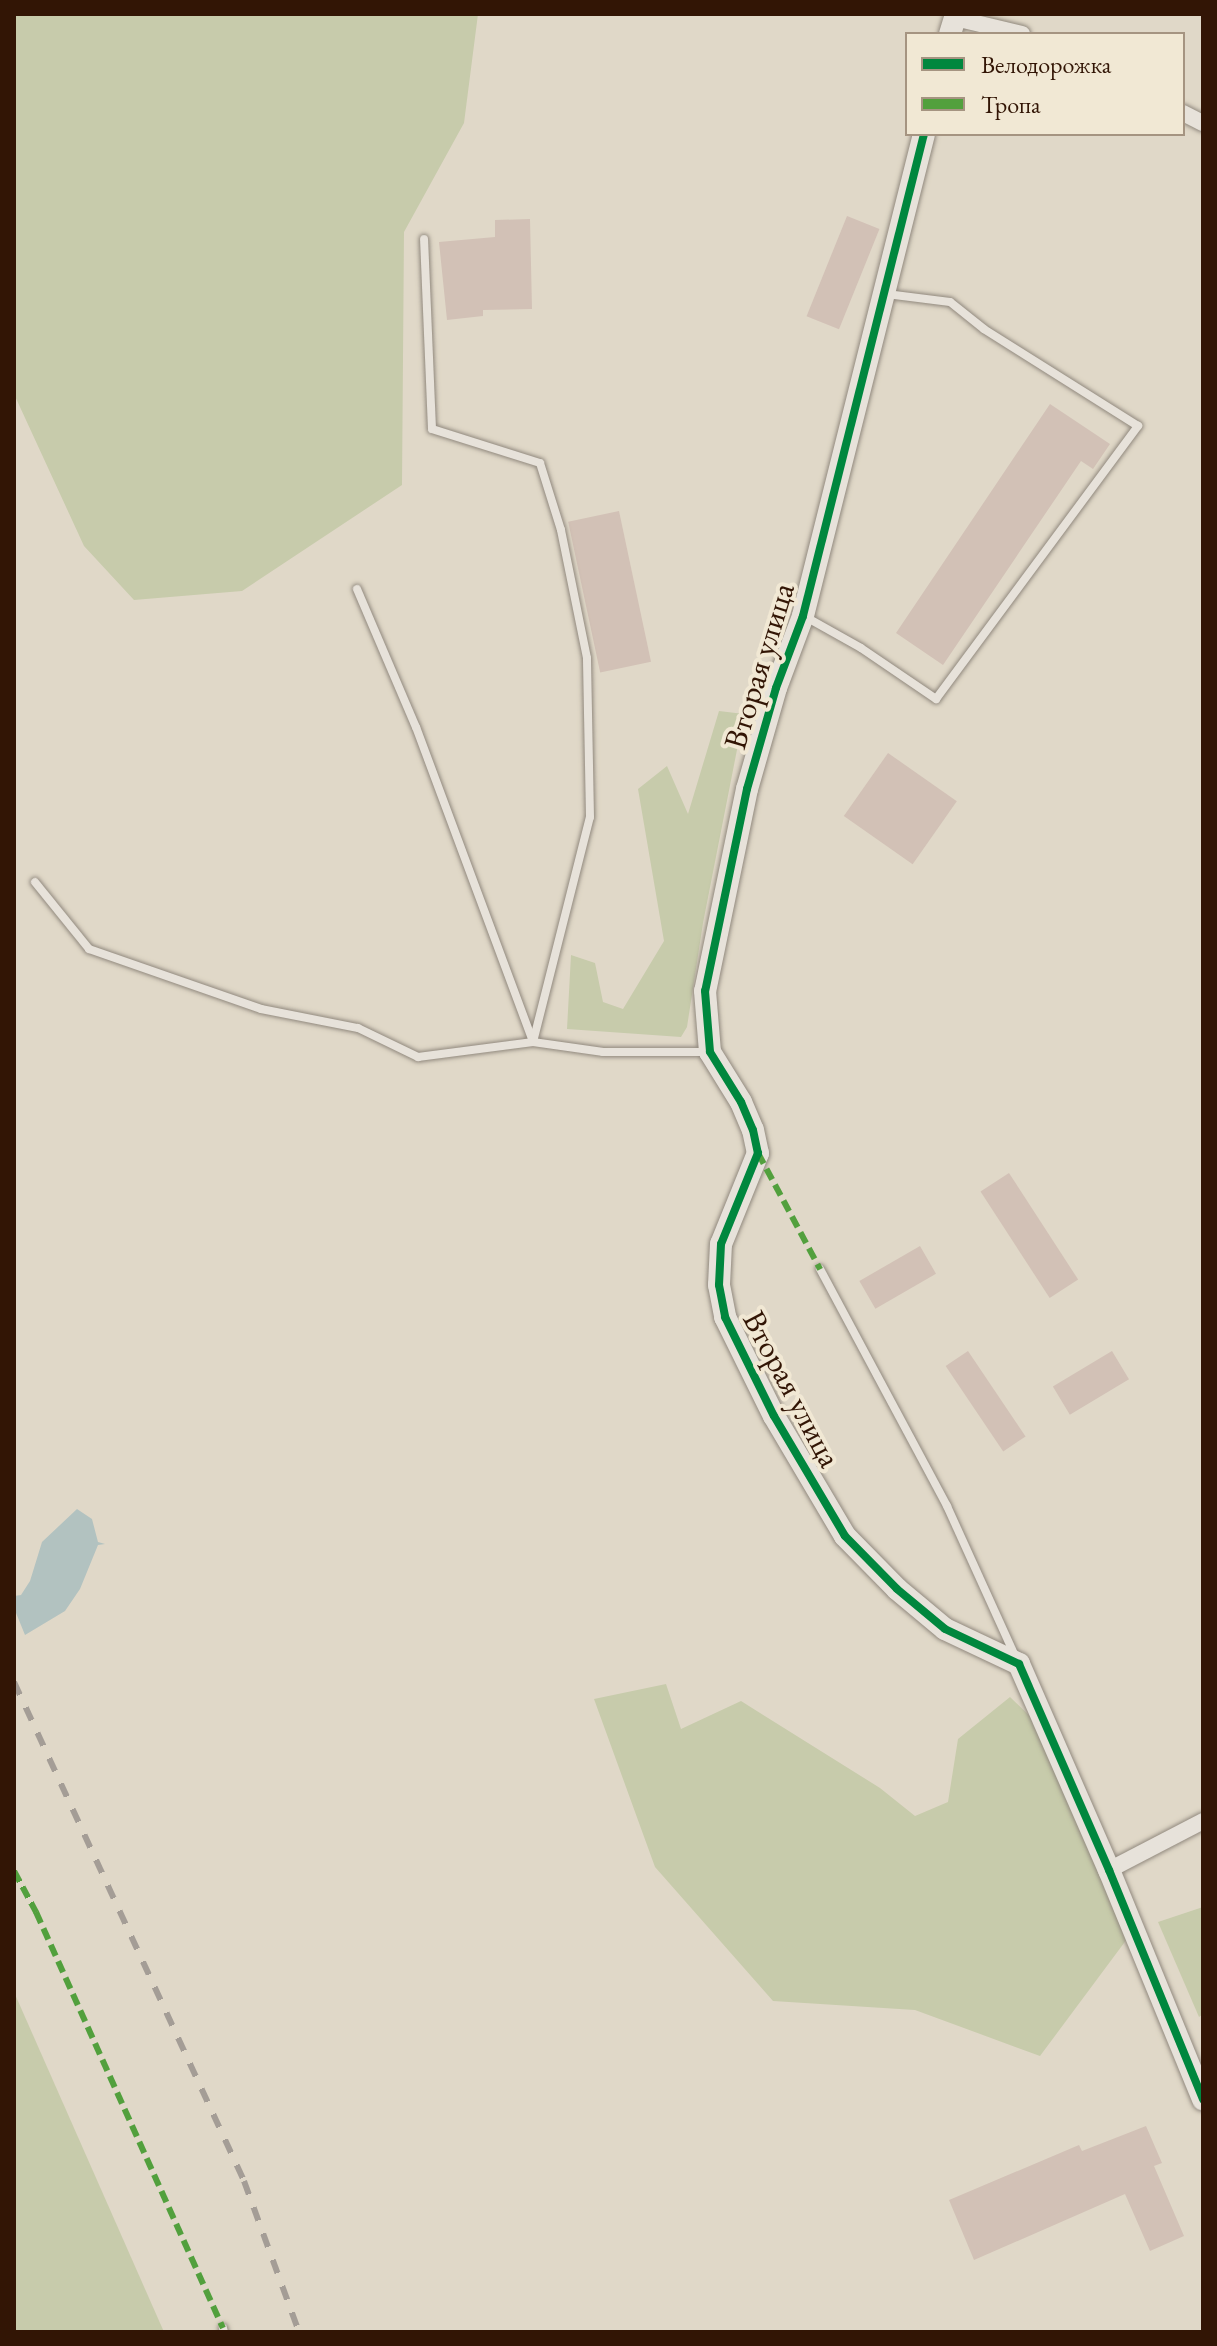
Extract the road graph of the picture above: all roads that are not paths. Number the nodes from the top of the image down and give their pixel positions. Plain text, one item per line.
1 (954, 22) edge
2 (1011, 32) edge
3 (1185, 114) edge
4 (1203, 123) edge
5 (924, 136) edge
6 (424, 239) dead end
7 (885, 294) junction
8 (357, 589) dead end
9 (803, 616) junction
10 (35, 882) dead end
11 (533, 1042) junction
12 (710, 1052) junction
13 (820, 1269) dead end
14 (1019, 1664) junction
15 (1203, 1821) edge
16 (1109, 1870) junction
17 (1203, 2099) edge

1 - 2 street
3 - 4 street
5 - 7 street, Вторая улица
6 - 11 lane
7 - 9 street, Вторая улица
7 - 9 lane
8 - 11 lane
9 - 12 street, Вторая улица
10 - 11 lane
11 - 12 lane
12 - 14 street, Вторая улица
13 - 14 lane
14 - 16 street
15 - 16 street
16 - 17 street

